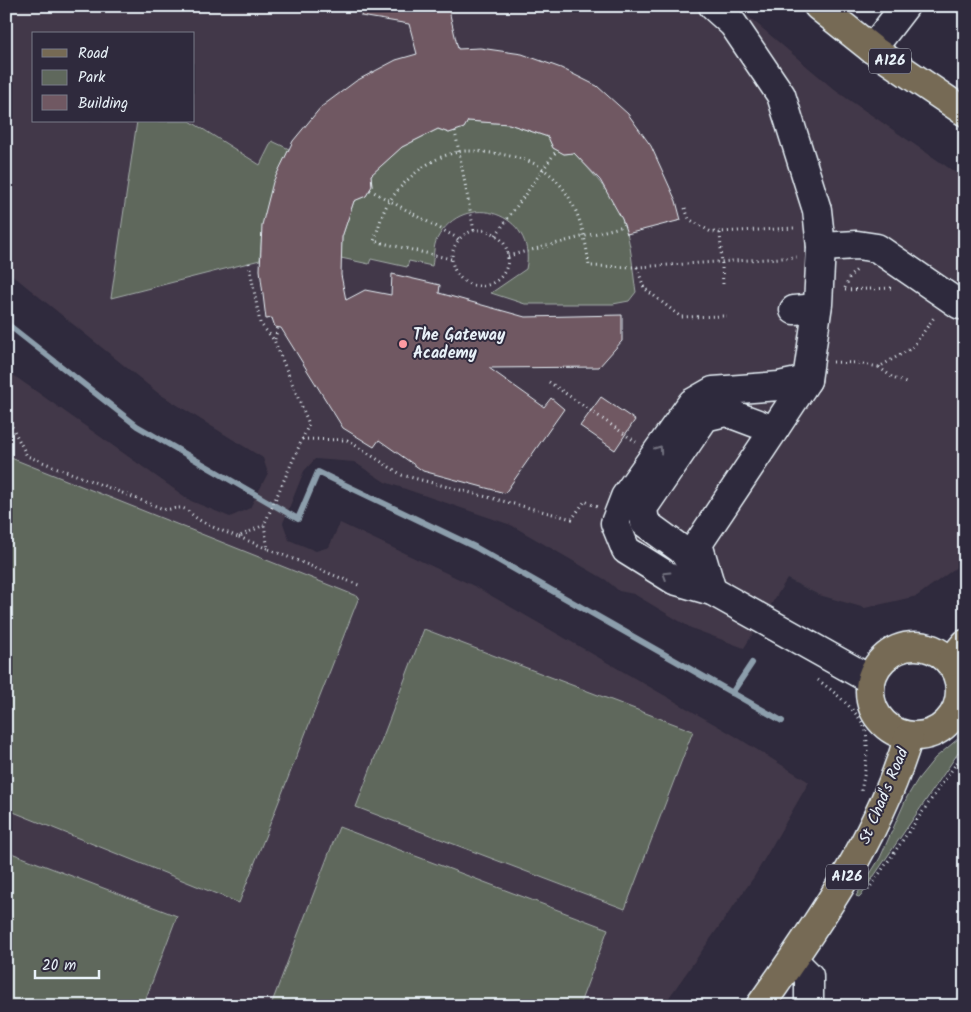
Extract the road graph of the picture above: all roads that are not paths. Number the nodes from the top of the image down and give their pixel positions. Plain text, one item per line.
1 (713, 6) edge
2 (818, 6) edge
3 (906, 6) edge
4 (872, 49) junction
5 (965, 112) edge
6 (820, 251) junction
7 (960, 305) dead end
8 (806, 380) junction
9 (774, 430) junction
10 (712, 591) junction
11 (957, 653) edge
12 (871, 680) junction
13 (909, 736) junction
14 (793, 960) junction
15 (760, 1006) edge
16 (809, 1006) edge

1 - 6 lane
2 - 4 main road, A126
3 - 4 lane
4 - 5 main road, A126
6 - 7 lane
6 - 8 lane
8 - 9 lane
10 -> 8 lane
9 - 10 lane
9 - 10 lane
10 - 12 lane
11 - 12 main road
11 - 13 main road
12 - 13 main road
13 - 14 main road, St Chad's Road / A126
14 - 15 main road, St Chad's Road / A126
14 - 16 lane

